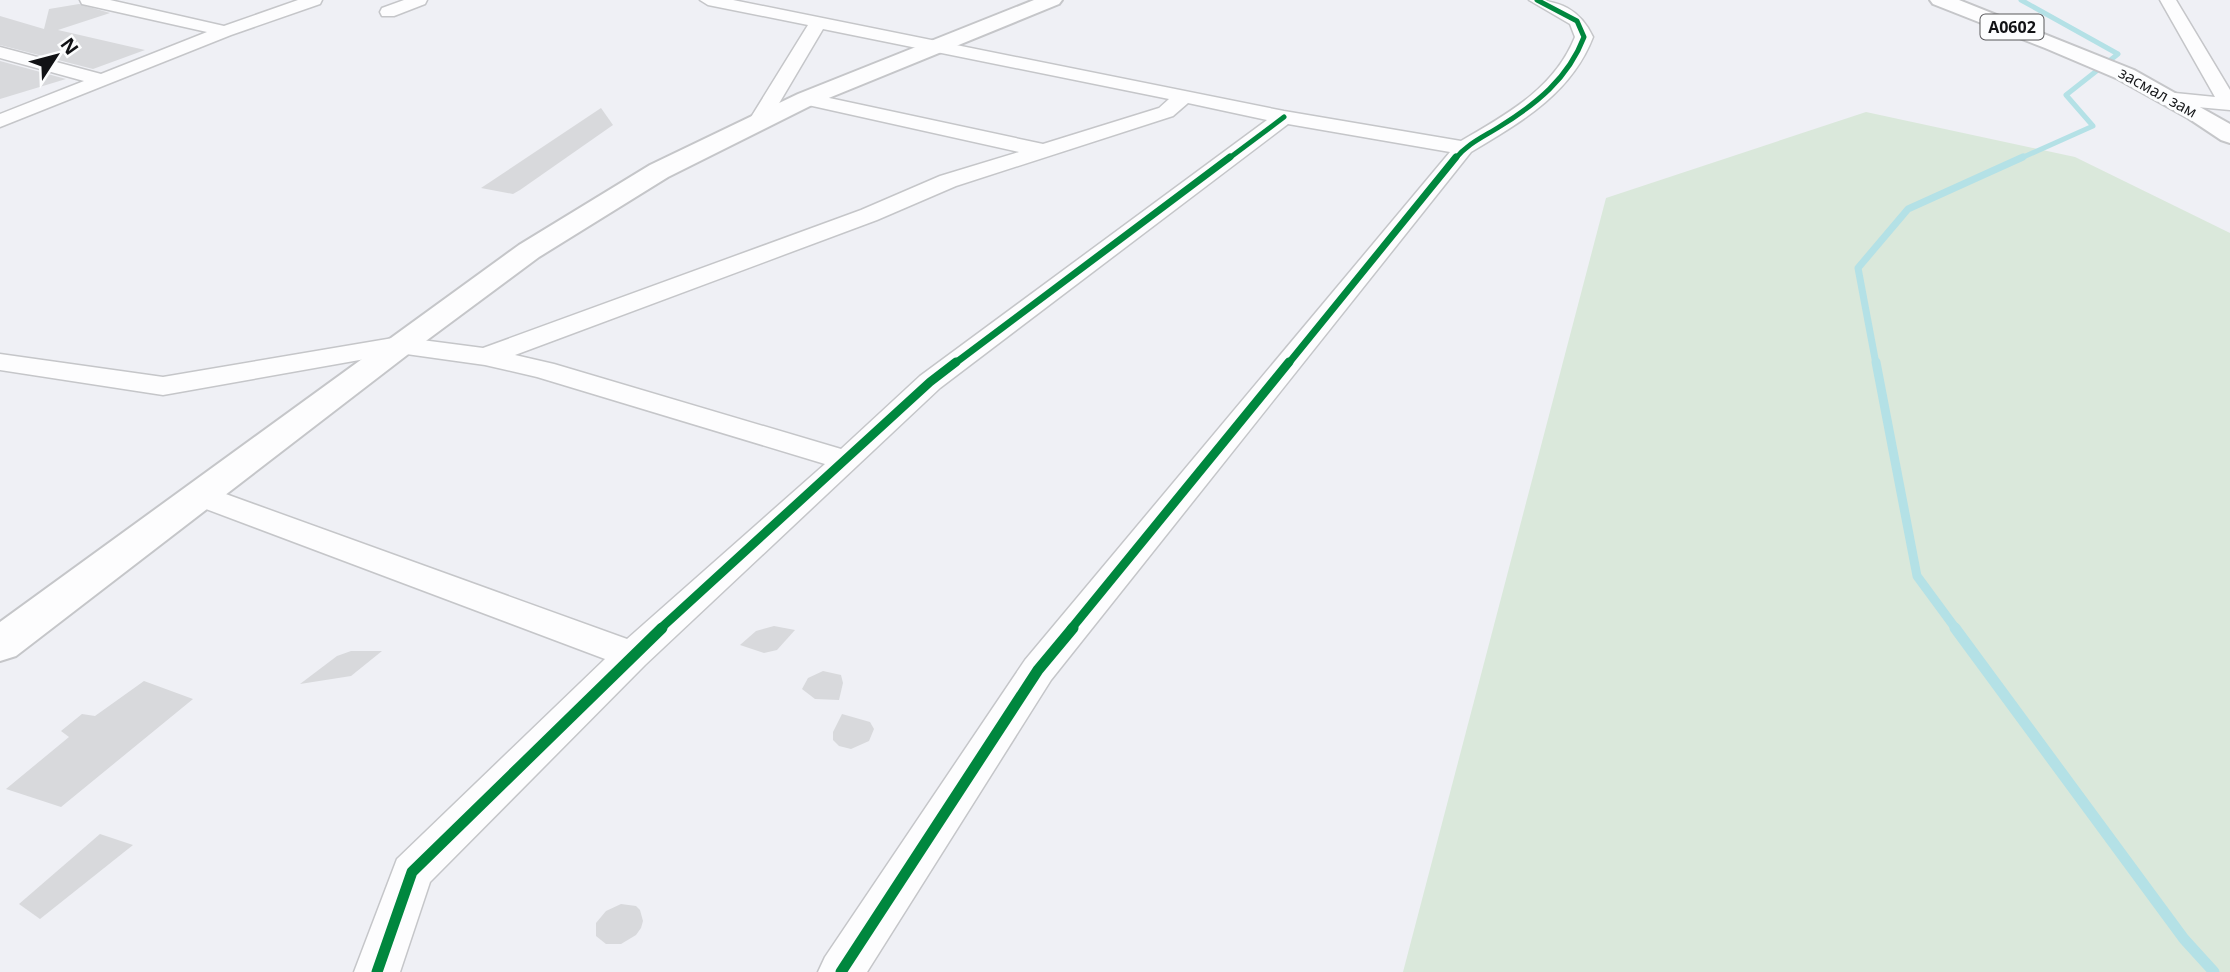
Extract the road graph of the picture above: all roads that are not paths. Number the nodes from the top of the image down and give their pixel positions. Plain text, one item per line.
1 (88, 0) edge
2 (314, 0) edge
3 (419, 0) edge
4 (708, 0) edge
5 (1052, 0) edge
6 (1537, 0) edge
7 (1940, 0) edge
8 (2168, 0) edge
9 (737, 3) edge
10 (388, 12) dead end
11 (818, 23) junction
12 (225, 31) junction
13 (932, 47) junction
14 (0, 52) edge
15 (102, 80) junction
16 (1186, 95) junction
17 (806, 99) junction
18 (2175, 99) junction
19 (1284, 117) junction
20 (0, 121) edge
21 (758, 121) junction
22 (2224, 129) edge
23 (1464, 148) junction
24 (1041, 150) junction
25 (399, 345) junction
26 (485, 357) junction
27 (0, 362) edge
28 (848, 461) junction
29 (201, 496) junction
30 (0, 645) edge
31 (632, 655) junction
32 (377, 972) edge
33 (841, 972) edge

1 - 12 street
2 - 12 street
3 - 10 street
4 - 9 street
5 - 13 main road
6 - 23 street
7 - 18 main road, засмал зам / A0602
8 - 18 street
9 - 11 street
11 - 13 street
11 - 21 street
12 - 15 street
13 - 16 street
13 - 17 main road
14 - 15 street
15 - 20 street
16 - 19 street
16 - 24 street
17 - 21 main road
17 - 24 street
18 - 22 main road, засмал зам / A0602
19 - 23 street
19 - 28 street
21 - 25 main road
23 - 33 street
24 - 26 street
25 - 26 street
25 - 27 street
25 - 29 main road
26 - 28 street
28 - 31 street
29 - 30 main road
29 - 31 street
31 - 32 street

